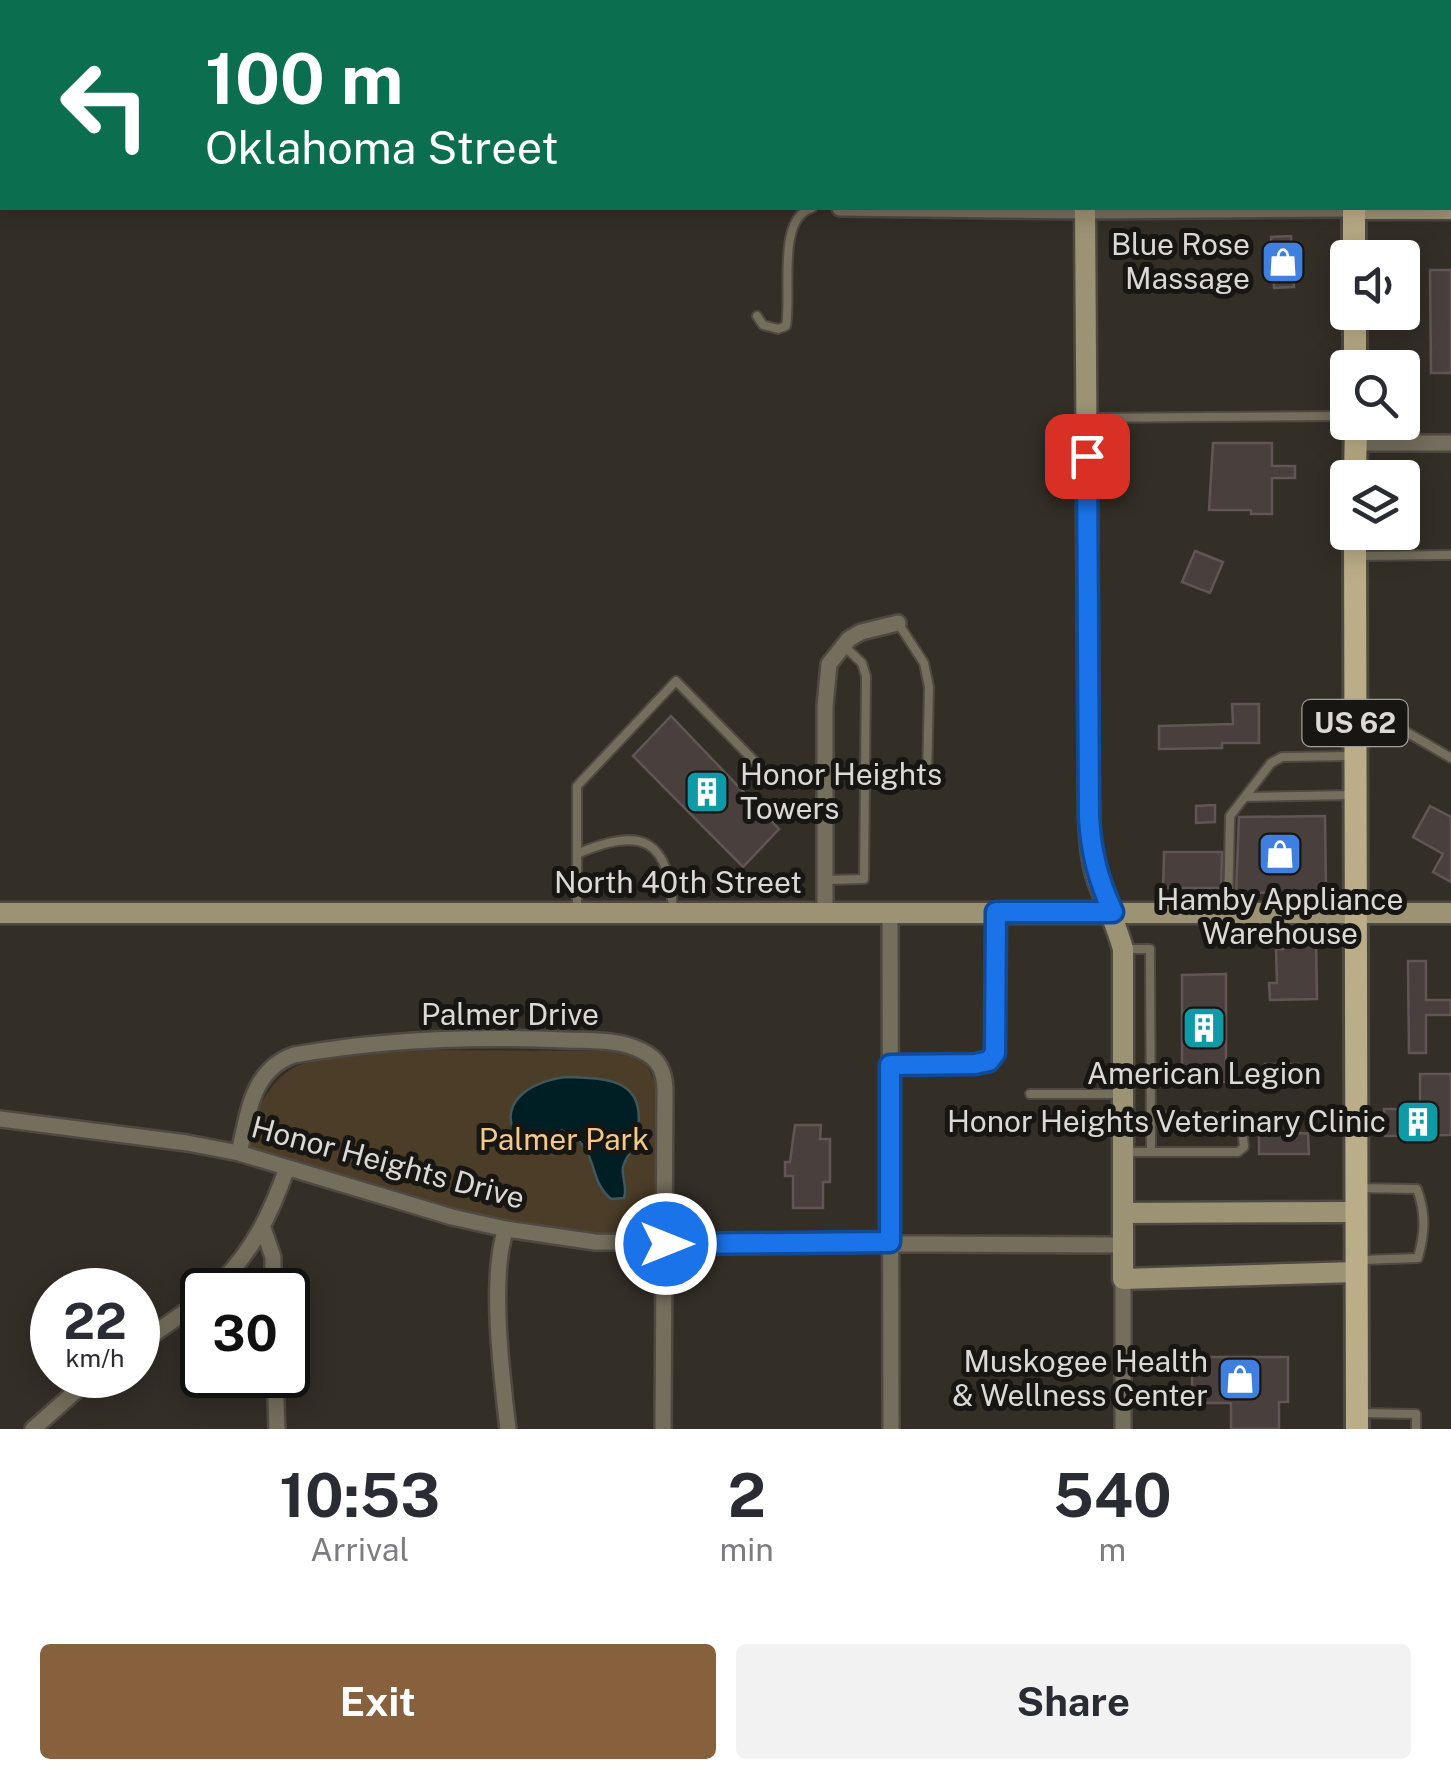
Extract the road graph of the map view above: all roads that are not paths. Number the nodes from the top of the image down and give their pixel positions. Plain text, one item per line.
1 (804, 210) edge
2 (1085, 210) edge
3 (1354, 210) edge
4 (1354, 240) edge
5 (758, 316) dead end
6 (1330, 416) edge
7 (1086, 418) junction
8 (1420, 440) edge
9 (1451, 443) edge
10 (1355, 550) edge
11 (1413, 550) edge
12 (1451, 554) edge
13 (898, 623) joint
14 (843, 646) junction
15 (1355, 703) junction
16 (1355, 756) junction
17 (1451, 758) edge
18 (825, 775) junction
19 (928, 780) dead end
20 (1355, 795) junction
21 (1247, 797) junction
22 (577, 854) junction
23 (825, 880) junction
24 (825, 912) junction
25 (890, 912) junction
26 (996, 912) junction
27 (1113, 912) junction
28 (1228, 912) junction
29 (1355, 913) junction
30 (0, 914) edge
31 (577, 914) junction
32 (673, 914) junction
33 (1451, 914) edge
34 (1123, 949) junction
35 (1123, 1064) junction
36 (1151, 1064) junction
37 (890, 1065) junction
38 (1030, 1094) dead end
39 (1123, 1094) junction
40 (1150, 1116) junction
41 (0, 1119) edge
42 (1124, 1152) junction
43 (1151, 1152) junction
44 (239, 1154) junction
45 (287, 1168) junction
46 (1357, 1188) junction
47 (1357, 1212) junction
48 (1124, 1213) junction
49 (264, 1228) junction
50 (506, 1229) junction
51 (890, 1242) junction
52 (666, 1244) junction
53 (1123, 1246) junction
54 (1357, 1266) junction
55 (236, 1268) edge
56 (273, 1268) edge
57 (1123, 1279) junction
58 (68, 1398) edge
59 (275, 1398) edge
60 (1357, 1421) edge
61 (33, 1429) edge
62 (276, 1429) edge
63 (508, 1429) edge
64 (663, 1429) edge
65 (892, 1429) edge
66 (1122, 1429) edge
67 (1416, 1429) edge

1 - 5 lane
2 - 7 street
3 - 4 main road
6 - 7 lane
7 - 27 street
8 - 9 street
10 - 15 main road, US 62
11 - 12 lane
13 - 14 street
13 - 19 lane
14 - 18 street
14 - 23 lane
15 - 16 main road, US 62
15 - 17 lane
16 - 20 main road, US 62
16 - 21 lane
18 - 22 lane
18 - 23 street
20 - 21 lane
20 - 29 main road, US 62
21 - 28 lane
22 - 31 lane
22 - 32 lane
23 - 24 street
24 - 25 street, North 40th Street
24 - 32 street, North 40th Street
25 - 26 street, North 40th Street
25 - 37 street
26 - 27 street, North 40th Street
26 - 37 lane
27 - 28 street, North 40th Street
27 - 34 street
28 - 29 street, North 40th Street
29 - 33 street, North 40th Street
29 - 46 main road, US 62
30 - 31 street, North 40th Street
31 - 32 street, North 40th Street
34 - 35 street
34 - 36 lane
35 - 36 lane
35 - 39 street
36 - 40 lane
37 - 51 street
38 - 39 lane
39 - 42 street
40 - 43 lane
40 - 43 lane
41 - 44 street, Honor Heights Drive
42 - 43 lane
42 - 48 street
44 - 45 street, Honor Heights Drive
44 - 52 street, Palmer Drive
45 - 49 street
45 - 50 street, Honor Heights Drive
46 - 47 main road, US 62
46 - 54 lane
47 - 48 street
47 - 54 main road, US 62
48 - 53 street
49 - 55 street
49 - 56 street
50 - 52 street, Honor Heights Drive
50 - 63 street
51 - 52 street, Honor Heights Drive
51 - 53 street, Honor Heights Drive
51 - 65 street
52 - 64 street, Palmer Drive
53 - 57 street
54 - 57 street
54 - 60 main road, US 62
57 - 66 street
58 - 61 street
59 - 62 street
60 - 67 lane

